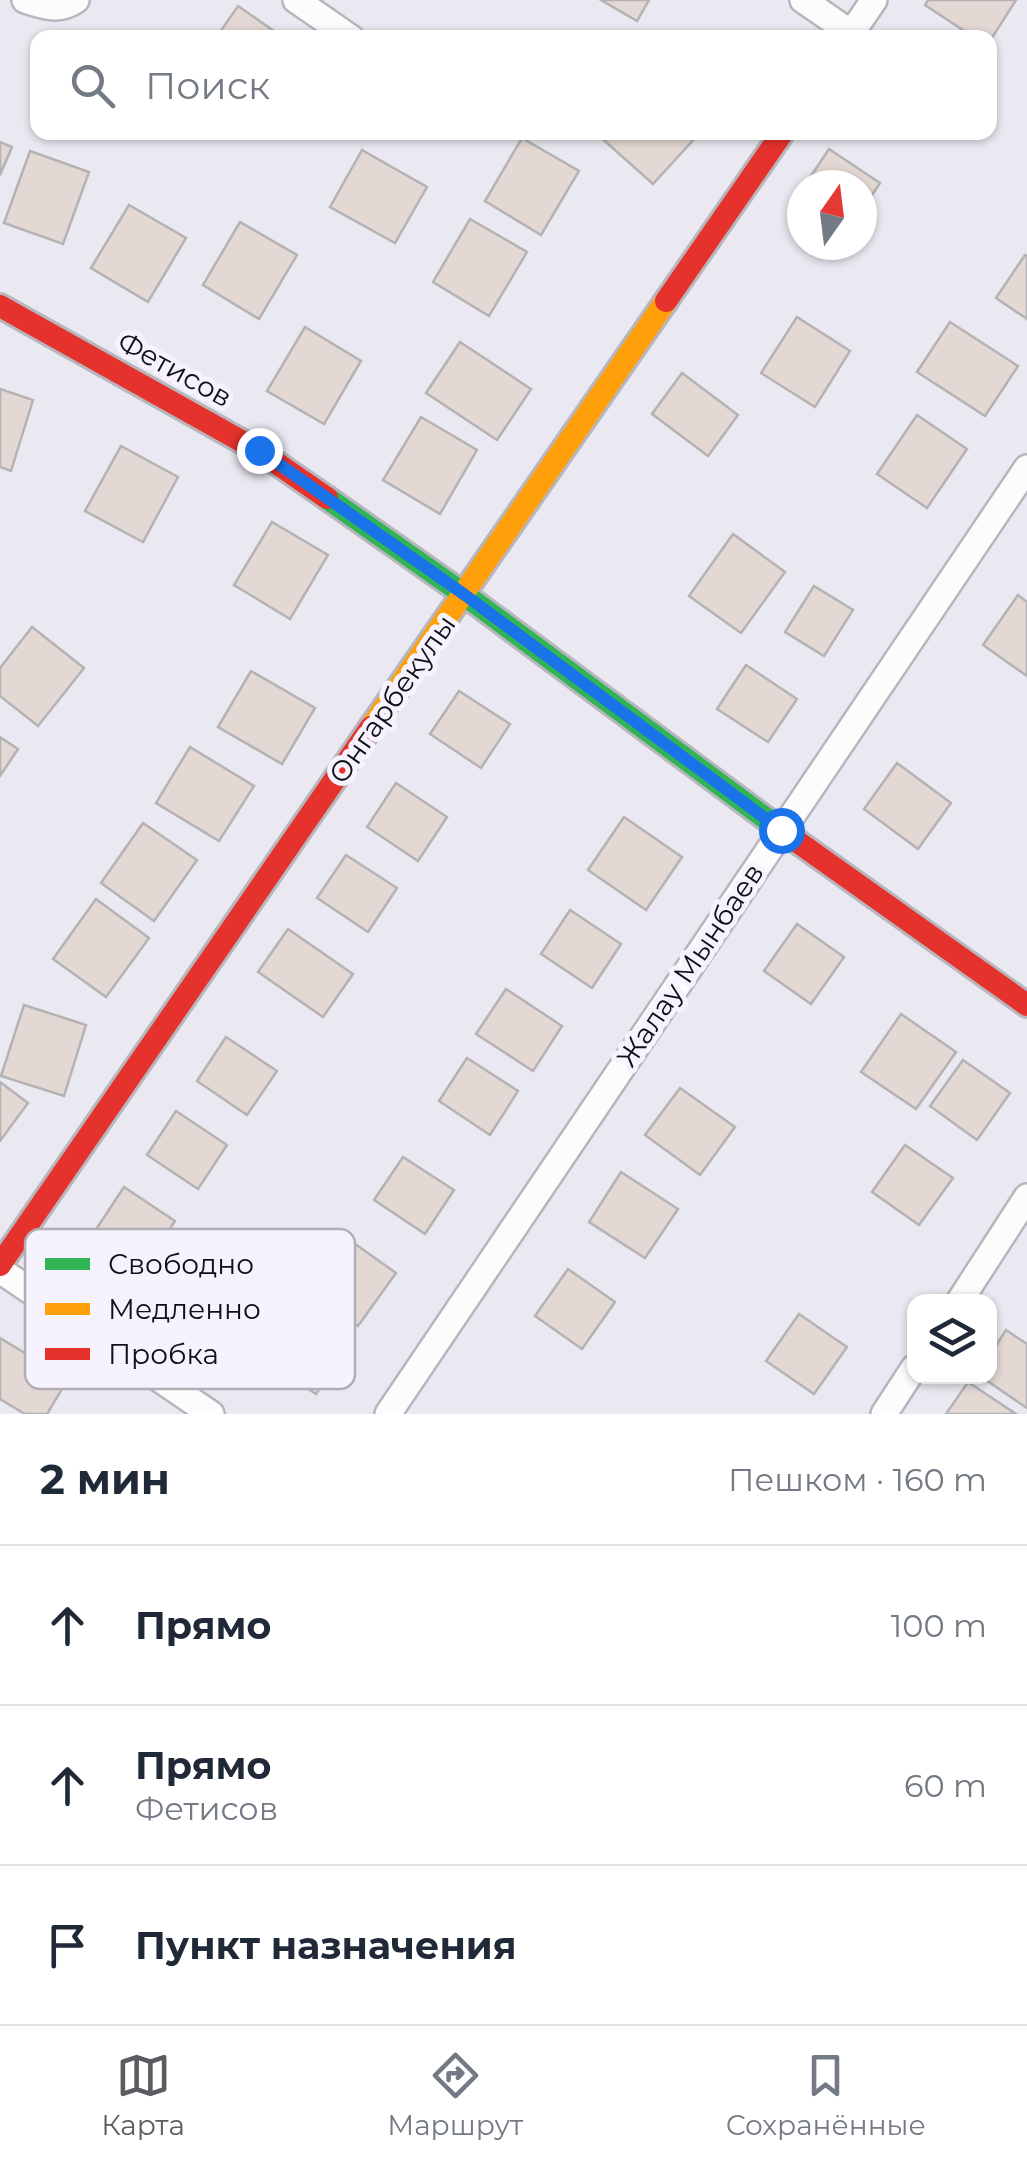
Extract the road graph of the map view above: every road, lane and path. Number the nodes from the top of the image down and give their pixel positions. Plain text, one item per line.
1 (25, 0) edge
2 (76, 0) edge
3 (296, 0) edge
4 (803, 0) edge
5 (874, 0) edge
6 (339, 30) edge
7 (843, 30) edge
8 (853, 30) edge
9 (778, 140) edge
10 (0, 306) edge
11 (1027, 468) edge
12 (465, 595) junction
13 (781, 830) junction
14 (1027, 1005) edge
15 (1027, 1198) edge
16 (27, 1229) edge
17 (25, 1232) edge
18 (0, 1268) edge
19 (25, 1285) edge
20 (963, 1294) edge
21 (907, 1379) edge
22 (175, 1389) edge
23 (211, 1414) edge
24 (388, 1414) edge
25 (884, 1414) edge

1 - 2 street
3 - 6 street
4 - 7 street
5 - 8 street
9 - 12 street, Онгарбекулы
10 - 12 street, Фетисов
11 - 13 street, Жалау Мынбаев
12 - 13 street, Фетисов
12 - 16 street, Онгарбекулы
13 - 14 street, Фетисов
13 - 24 street, Жалау Мынбаев
15 - 20 street
17 - 18 street, Онгарбекулы
18 - 19 street
21 - 25 street
22 - 23 street

